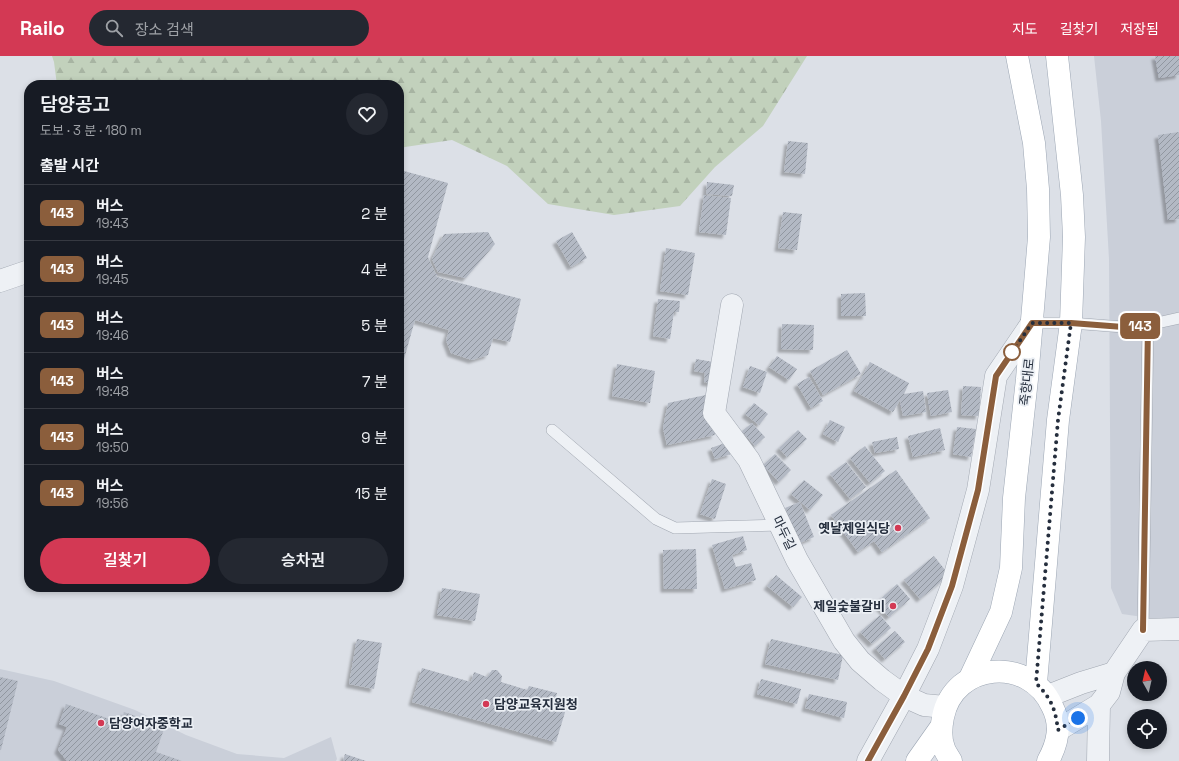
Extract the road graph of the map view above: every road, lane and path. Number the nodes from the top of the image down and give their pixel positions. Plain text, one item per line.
1 (1018, 56) edge
2 (1057, 56) edge
3 (24, 273) edge
4 (0, 281) edge
5 (732, 304) dead end
6 (1179, 318) edge
7 (1032, 323) junction
8 (1071, 323) junction
9 (1148, 325) junction
10 (552, 430) dead end
11 (780, 525) junction
12 (1179, 629) edge
13 (1143, 630) junction
14 (1114, 673) junction
15 (970, 678) junction
16 (1042, 690) junction
17 (904, 696) junction
18 (1099, 705) junction
19 (943, 717) junction
20 (1058, 730) junction
21 (868, 761) edge
22 (918, 761) edge
23 (951, 761) edge
24 (1048, 761) edge
25 (1098, 761) edge

1 - 7 main road, 죽향대로
2 - 8 main road
3 - 4 street
5 - 11 street, 마두길
6 - 9 lane
7 - 8 lane
7 - 15 main road, 죽향대로
7 - 17 street
8 - 9 lane
8 - 16 main road
9 - 13 lane
10 - 11 lane
11 - 17 street, 마두길
12 - 13 street
13 - 14 street
14 - 16 street
14 - 18 street
15 - 16 main road
15 - 19 main road
16 - 20 main road
17 - 19 street, 마두길
17 - 21 street
18 - 20 street
18 - 25 street
19 - 22 main road
19 - 23 main road
20 - 24 main road

